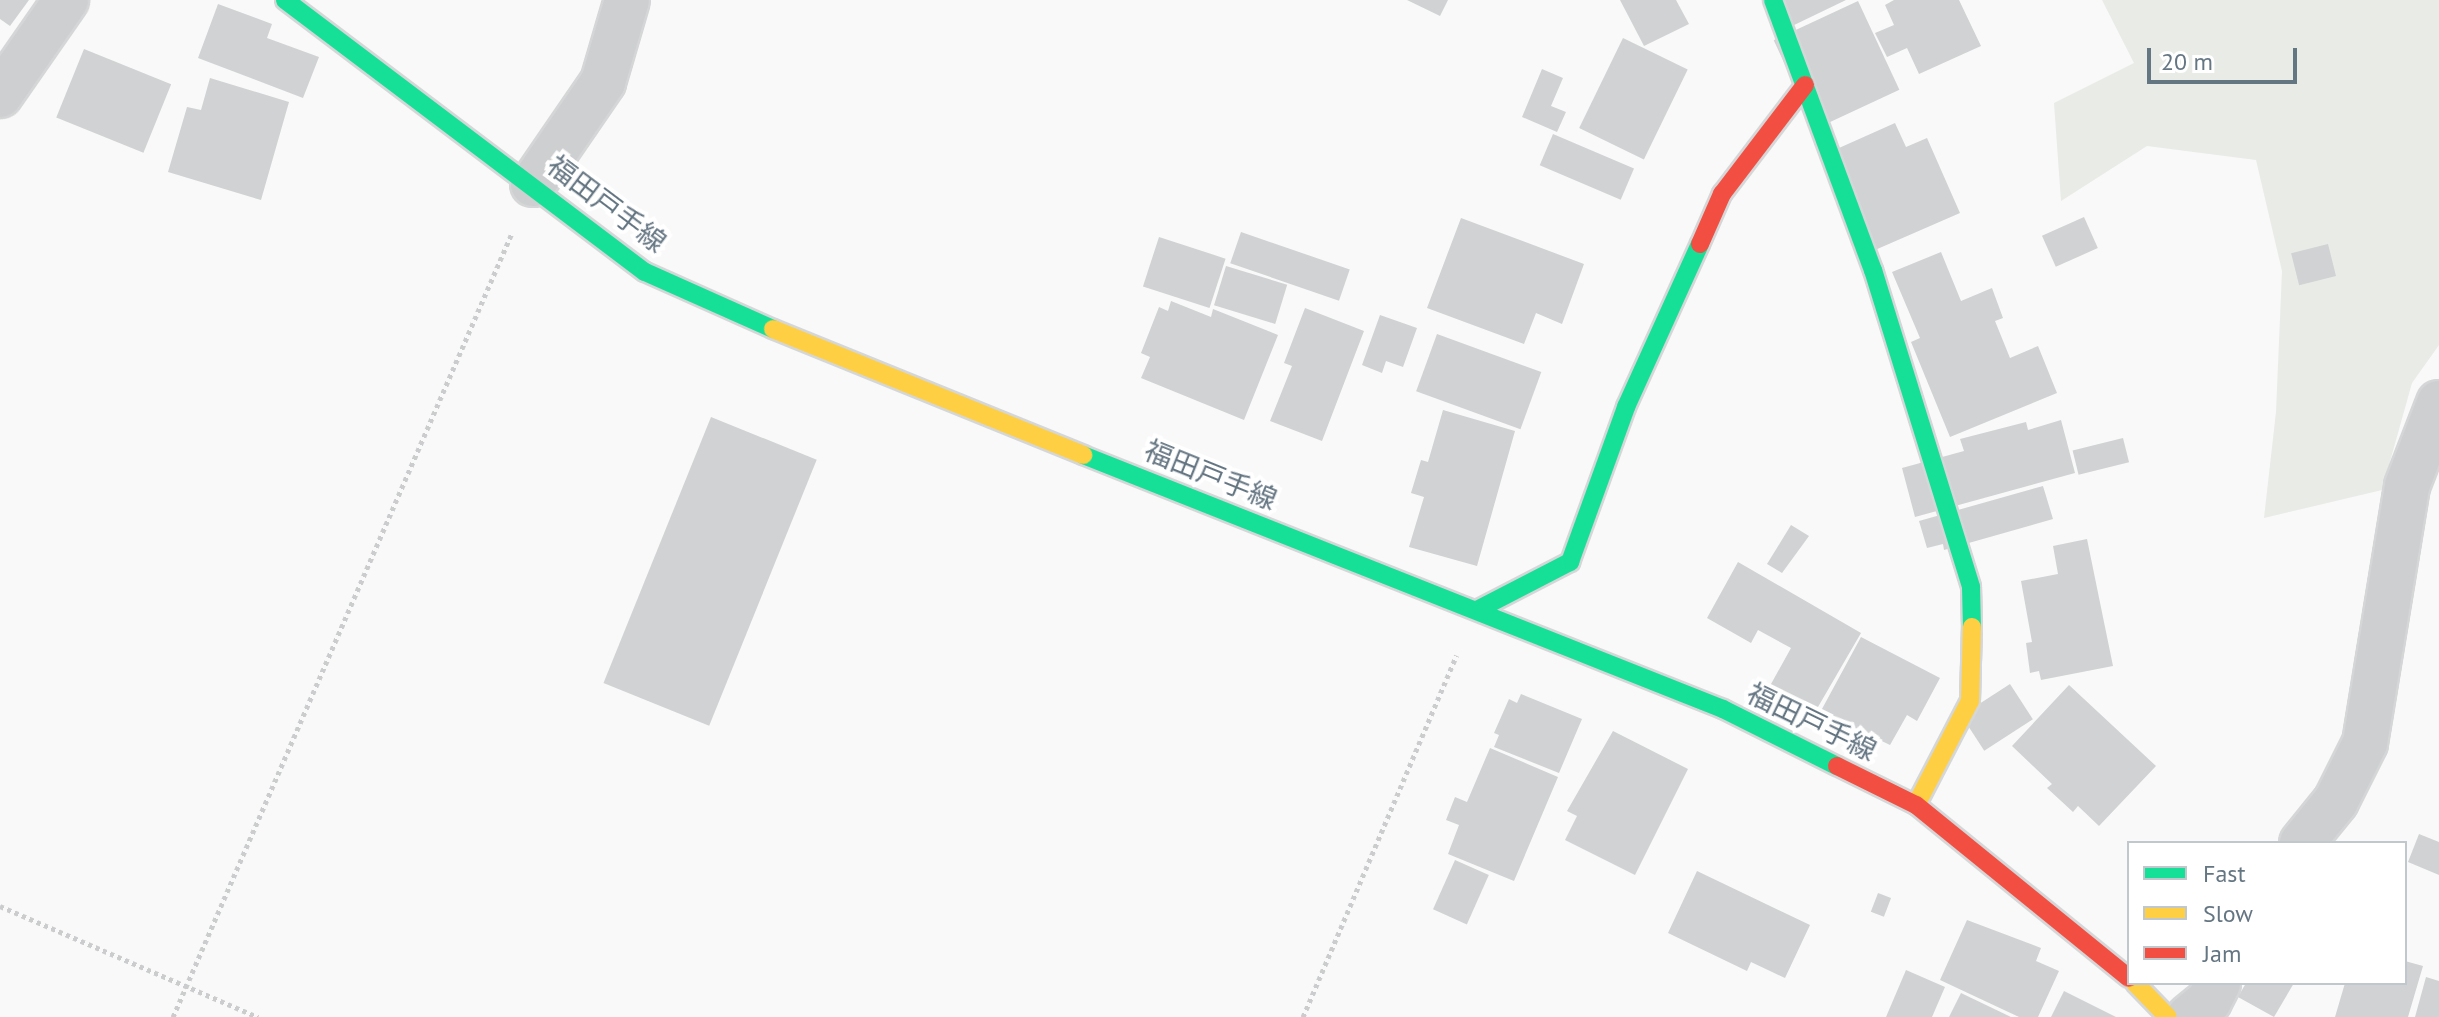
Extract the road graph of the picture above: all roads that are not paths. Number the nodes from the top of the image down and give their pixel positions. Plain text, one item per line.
1 (66, 0) edge
2 (285, 0) edge
3 (627, 0) edge
4 (1773, 0) edge
5 (1805, 85) junction
6 (0, 95) edge
7 (533, 184) junction
8 (2439, 403) edge
9 (1477, 610) junction
10 (1916, 805) junction
11 (2304, 841) edge
12 (2127, 976) edge
13 (2137, 985) edge
14 (2217, 985) edge
15 (2168, 1017) edge
16 (2189, 1017) edge

1 - 6 street
2 - 7 main road, 福田戸手線
3 - 7 street
4 - 5 main road
5 - 9 main road
5 - 10 main road
7 - 9 main road, 福田戸手線
8 - 11 street
9 - 10 main road, 福田戸手線
10 - 12 main road, 福田戸手線
13 - 15 main road
14 - 16 street

